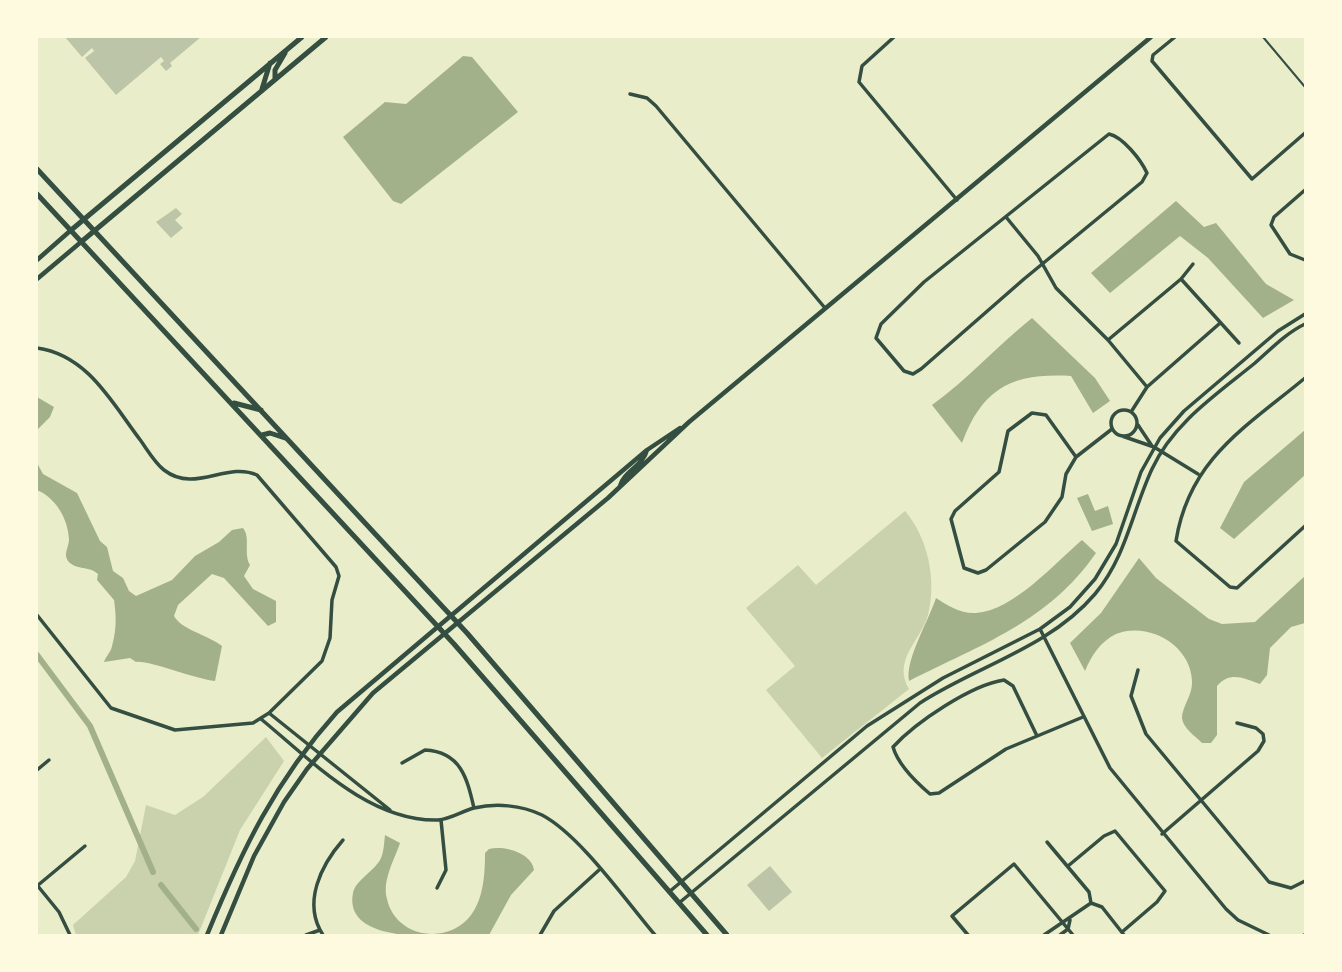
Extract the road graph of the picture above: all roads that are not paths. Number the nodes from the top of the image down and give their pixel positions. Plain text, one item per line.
1 (302, 37) edge
2 (326, 37) edge
3 (894, 37) edge
4 (1151, 37) edge
5 (1175, 37) edge
6 (1263, 37) edge
7 (289, 48) junction
8 (270, 63) junction
9 (275, 79) junction
10 (1305, 86) edge
11 (261, 92) junction
12 (630, 94) dead end
13 (1305, 134) edge
14 (37, 169) edge
15 (1305, 190) edge
16 (37, 194) edge
17 (957, 200) junction
18 (1006, 216) junction
19 (84, 220) junction
20 (70, 231) junction
21 (94, 231) junction
22 (81, 242) junction
23 (37, 260) edge
24 (1305, 260) edge
25 (1194, 264) dead end
26 (1041, 265) junction
27 (37, 279) edge
28 (1181, 279) junction
29 (826, 310) junction
30 (1305, 314) edge
31 (1219, 324) junction
32 (1305, 324) edge
33 (1108, 340) junction
34 (1239, 343) dead end
35 (37, 348) edge
36 (1305, 378) edge
37 (1147, 387) junction
38 (231, 402) junction
39 (261, 410) junction
40 (1131, 412) junction
41 (689, 422) junction
42 (1137, 424) junction
43 (1112, 429) junction
44 (262, 435) junction
45 (1122, 436) junction
46 (288, 439) junction
47 (1153, 446) junction
48 (648, 450) junction
49 (1161, 452) junction
50 (1076, 457) junction
51 (1198, 474) junction
52 (620, 487) junction
53 (1305, 526) edge
54 (37, 615) edge
55 (451, 615) junction
56 (458, 624) junction
57 (438, 626) junction
58 (1040, 629) junction
59 (445, 634) junction
60 (1044, 638) junction
61 (1139, 670) dead end
62 (269, 713) junction
63 (1083, 716) junction
64 (261, 719) junction
65 (1237, 723) dead end
66 (1037, 736) junction
67 (309, 744) junction
68 (303, 752) junction
69 (320, 753) junction
70 (49, 760) dead end
71 (314, 761) junction
72 (402, 763) dead end
73 (37, 770) edge
74 (1200, 802) junction
75 (474, 808) junction
76 (391, 811) junction
77 (441, 820) junction
78 (1162, 834) junction
79 (343, 840) dead end
80 (1047, 842) dead end
81 (85, 846) dead end
82 (1068, 866) junction
83 (599, 870) junction
84 (1305, 881) edge
85 (681, 882) junction
86 (37, 885) edge
87 (437, 888) dead end
88 (669, 892) junction
89 (691, 892) junction
90 (1091, 902) junction
91 (678, 903) junction
92 (1070, 920) junction
93 (1061, 921) junction
94 (1068, 929) junction
95 (320, 930) junction
96 (1123, 934) edge
97 (70, 935) edge
98 (207, 935) edge
99 (221, 935) edge
100 (306, 935) edge
101 (323, 935) edge
102 (540, 935) edge
103 (655, 935) edge
104 (707, 935) edge
105 (727, 935) edge
106 (968, 935) edge
107 (1044, 935) edge
108 (1060, 935) edge
109 (1073, 935) edge
110 (1269, 935) edge

1 - 7 main road
2 - 9 main road
3 - 17 street
4 - 17 street
5 - 13 street
6 - 10 lane
7 - 8 main road
7 - 9 main road
8 - 11 main road
8 - 19 main road
9 - 11 main road
11 - 21 main road
12 - 29 street
14 - 19 main road
15 - 24 street
16 - 20 main road
17 - 29 street
18 - 26 street
18 - 26 street
18 - 26 street
19 - 20 main road
19 - 21 main road
20 - 22 main road
20 - 23 street
21 - 22 main road
21 - 39 main road
22 - 27 street
22 - 38 main road
25 - 28 street
26 - 33 street
28 - 31 street
28 - 33 street
29 - 41 street
30 - 47 street
31 - 34 street
31 - 37 street
32 - 49 street
33 - 37 street
35 - 62 street
36 - 51 street
37 - 40 street
38 - 39 main road
38 - 44 main road
39 - 46 main road
40 - 42 street
40 - 43 street
41 - 48 street
41 - 52 street
42 - 45 street
42 - 47 street
43 - 45 street
43 - 50 street
44 - 46 main road
44 - 57 main road
45 - 47 street
46 - 55 main road
47 - 49 street
47 - 58 street
48 - 52 street
48 - 55 street
49 - 51 street
49 - 60 street
50 - 50 street
51 - 53 street
52 - 56 street
54 - 64 street
55 - 56 main road
55 - 57 street
56 - 59 street
56 - 85 main road
57 - 59 main road
57 - 67 street
58 - 60 street
58 - 85 street
59 - 69 street
59 - 88 main road
60 - 63 street
60 - 89 street
61 - 74 street
62 - 64 street
62 - 67 street
63 - 66 street
63 - 78 street
64 - 68 street
65 - 74 street
66 - 66 street
67 - 68 street
67 - 69 street
68 - 71 street
68 - 98 street
69 - 71 street
69 - 76 street
70 - 73 street
71 - 76 street
71 - 99 street
72 - 75 street
74 - 78 street
74 - 84 street
75 - 77 street
75 - 83 street
76 - 77 street
77 - 87 street
78 - 110 street
79 - 95 street
80 - 82 street
81 - 86 street
82 - 90 street
82 - 96 street
83 - 102 street
83 - 103 street
85 - 88 street
85 - 89 main road
86 - 97 street
88 - 91 main road
89 - 91 street
89 - 105 main road
90 - 92 street
90 - 96 street
91 - 104 main road
92 - 93 street
92 - 94 street
93 - 94 street
93 - 106 street
93 - 107 street
94 - 108 street
94 - 109 street
95 - 100 street
95 - 101 street

